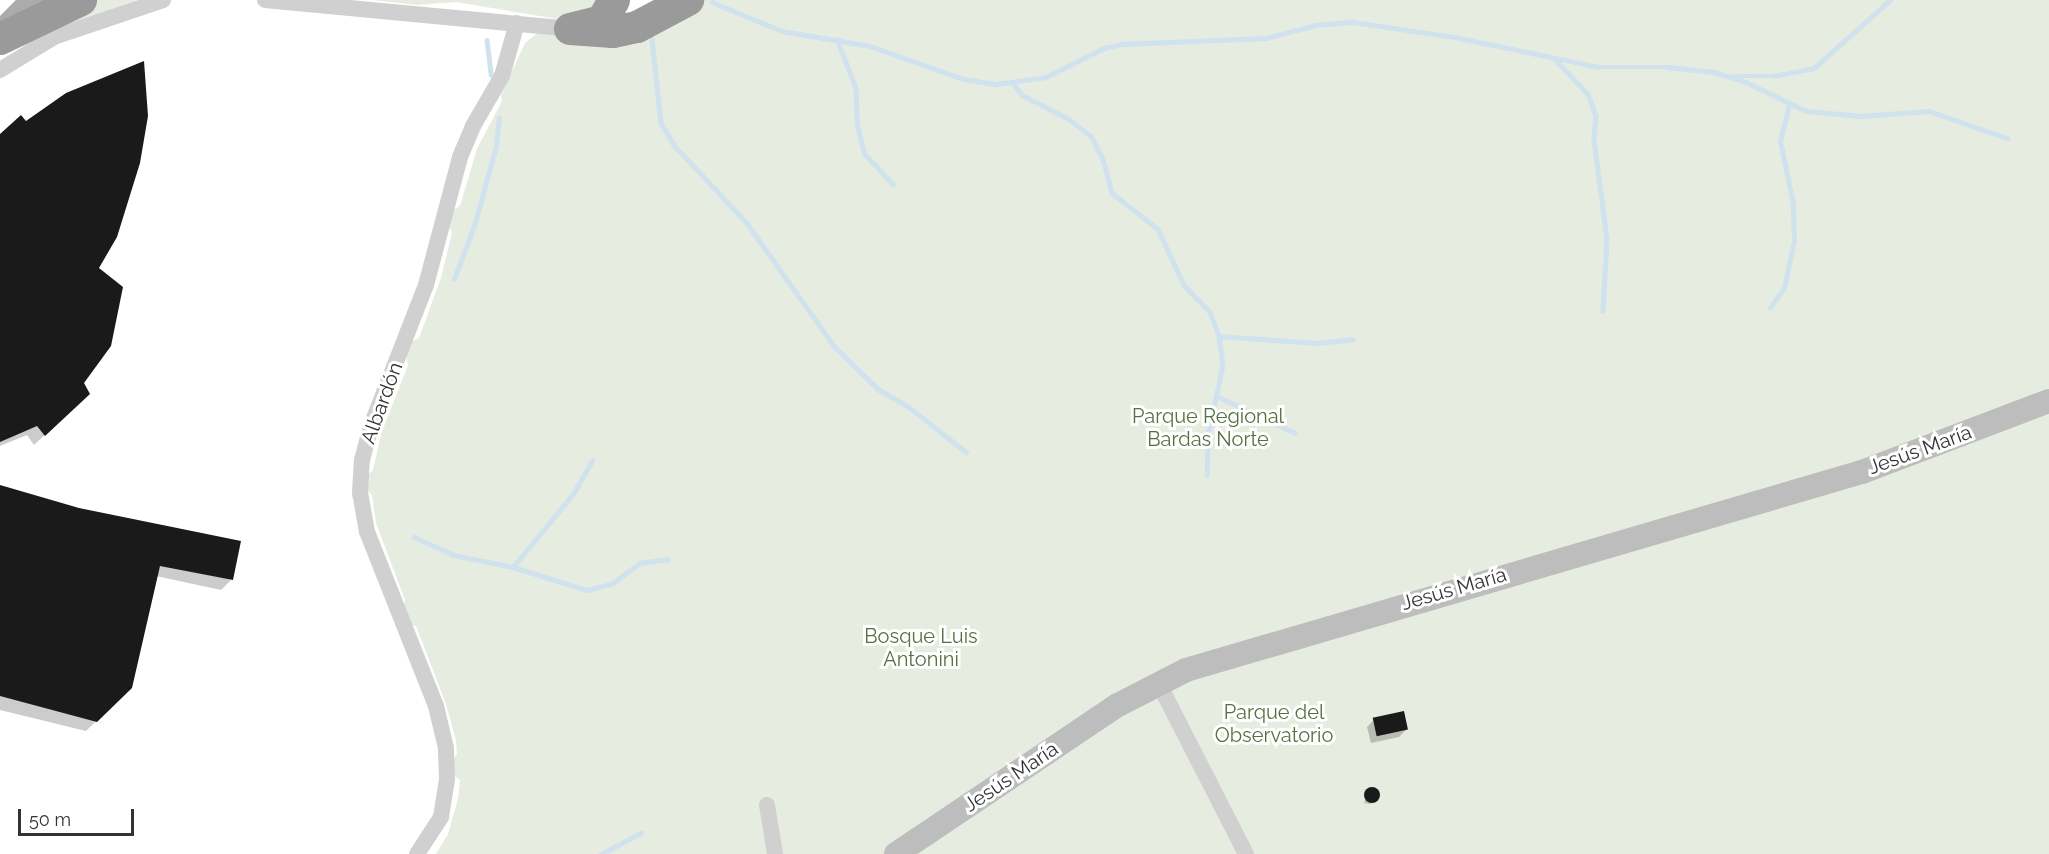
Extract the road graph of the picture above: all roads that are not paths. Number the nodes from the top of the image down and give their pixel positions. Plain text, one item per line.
1 (10, 0) edge
2 (34, 0) edge
3 (81, 0) edge
4 (163, 0) edge
5 (265, 0) edge
6 (614, 0) edge
7 (688, 0) edge
8 (0, 10) edge
9 (517, 23) junction
10 (570, 29) junction
11 (0, 36) edge
12 (0, 70) edge
13 (2049, 402) edge
14 (1158, 682) junction
15 (767, 805) dead end
16 (417, 854) edge
17 (775, 854) edge
18 (896, 854) edge
19 (1246, 854) edge

1 - 8 main road
2 - 11 main road
3 - 11 highway
4 - 12 street
5 - 9 street
6 - 10 highway
7 - 10 highway
9 - 10 street
9 - 16 street, Albardón
13 - 14 main road, Jesús María
14 - 18 main road, Jesús María
14 - 19 street
15 - 17 street

